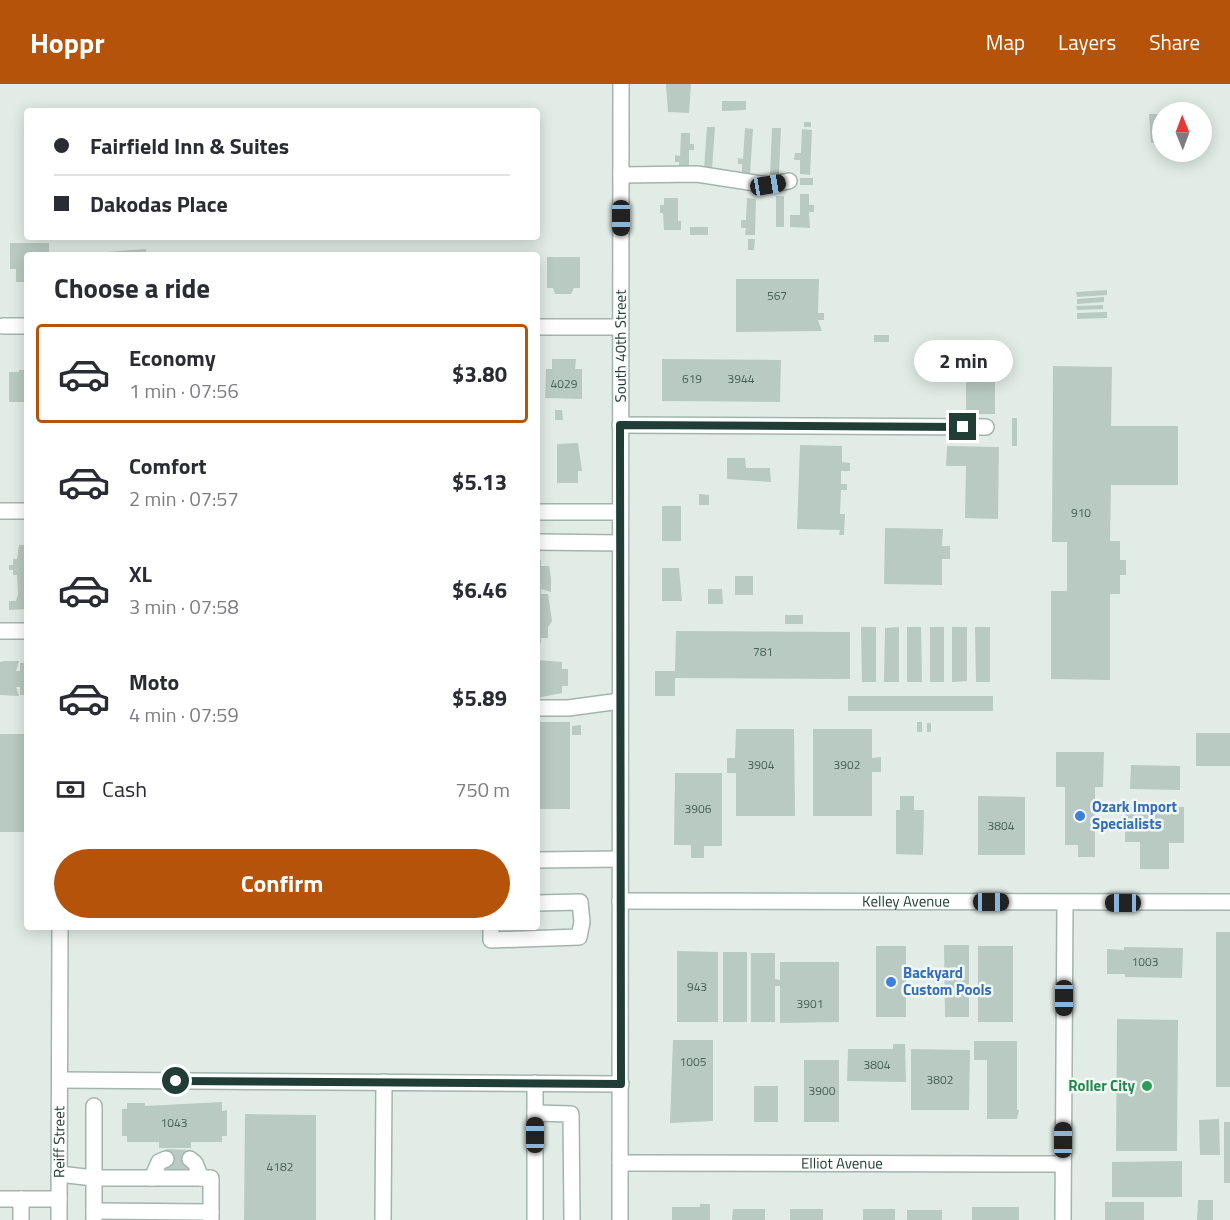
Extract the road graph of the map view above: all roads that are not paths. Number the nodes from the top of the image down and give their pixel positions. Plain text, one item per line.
1 (621, 84) edge
2 (621, 175) junction
3 (789, 181) dead end
4 (3, 326) dead end
5 (24, 326) edge
6 (540, 327) edge
7 (620, 327) junction
8 (620, 425) junction
9 (986, 427) dead end
10 (0, 511) edge
11 (24, 512) edge
12 (540, 512) edge
13 (620, 512) junction
14 (540, 542) edge
15 (620, 543) junction
16 (0, 631) edge
17 (24, 631) edge
18 (620, 700) junction
19 (540, 708) edge
20 (620, 859) junction
21 (540, 860) edge
22 (620, 901) junction
23 (1230, 902) edge
24 (540, 903) edge
25 (1065, 903) junction
26 (60, 930) edge
27 (490, 930) edge
28 (61, 1080) junction
29 (384, 1082) junction
30 (535, 1083) junction
31 (621, 1084) junction
32 (94, 1106) dead end
33 (535, 1113) junction
34 (166, 1159) dead end
35 (190, 1159) dead end
36 (620, 1163) junction
37 (1063, 1164) junction
38 (59, 1174) junction
39 (94, 1178) junction
40 (152, 1178) junction
41 (201, 1178) junction
42 (0, 1198) edge
43 (21, 1198) junction
44 (59, 1198) junction
45 (94, 1216) edge
46 (211, 1216) edge
47 (21, 1220) edge
48 (59, 1220) edge
49 (383, 1220) edge
50 (535, 1220) edge
51 (572, 1220) edge
52 (620, 1220) edge
53 (1063, 1220) edge

1 - 2 street, South 40th Street
2 - 3 street
2 - 7 street, South 40th Street
4 - 5 street
6 - 7 street
7 - 8 street, South 40th Street
8 - 9 street
8 - 13 street, South 40th Street
10 - 11 street
12 - 13 street
13 - 15 street, South 40th Street
14 - 15 street
15 - 18 street, South 40th Street
16 - 17 street
18 - 19 street
18 - 20 street, South 40th Street
20 - 21 street
20 - 22 street, South 40th Street
22 - 25 street, Kelley Avenue
22 - 31 street, South 40th Street
23 - 25 street, Kelley Avenue
24 - 27 street
25 - 37 street
26 - 28 street, Reiff Street
28 - 29 street
28 - 38 street, Reiff Street
29 - 30 street
29 - 49 street
30 - 31 street
30 - 33 street
31 - 36 street, South 40th Street
32 - 39 street
33 - 50 street
33 - 51 street
34 - 40 street
35 - 41 street
36 - 37 street, Elliot Avenue
36 - 52 street, South 40th Street
37 - 53 street
38 - 39 street
38 - 44 street, Reiff Street
39 - 40 street
39 - 45 street
40 - 41 street
41 - 46 street
42 - 43 street
43 - 44 street
43 - 47 street
44 - 48 street, Reiff Street
45 - 46 street

